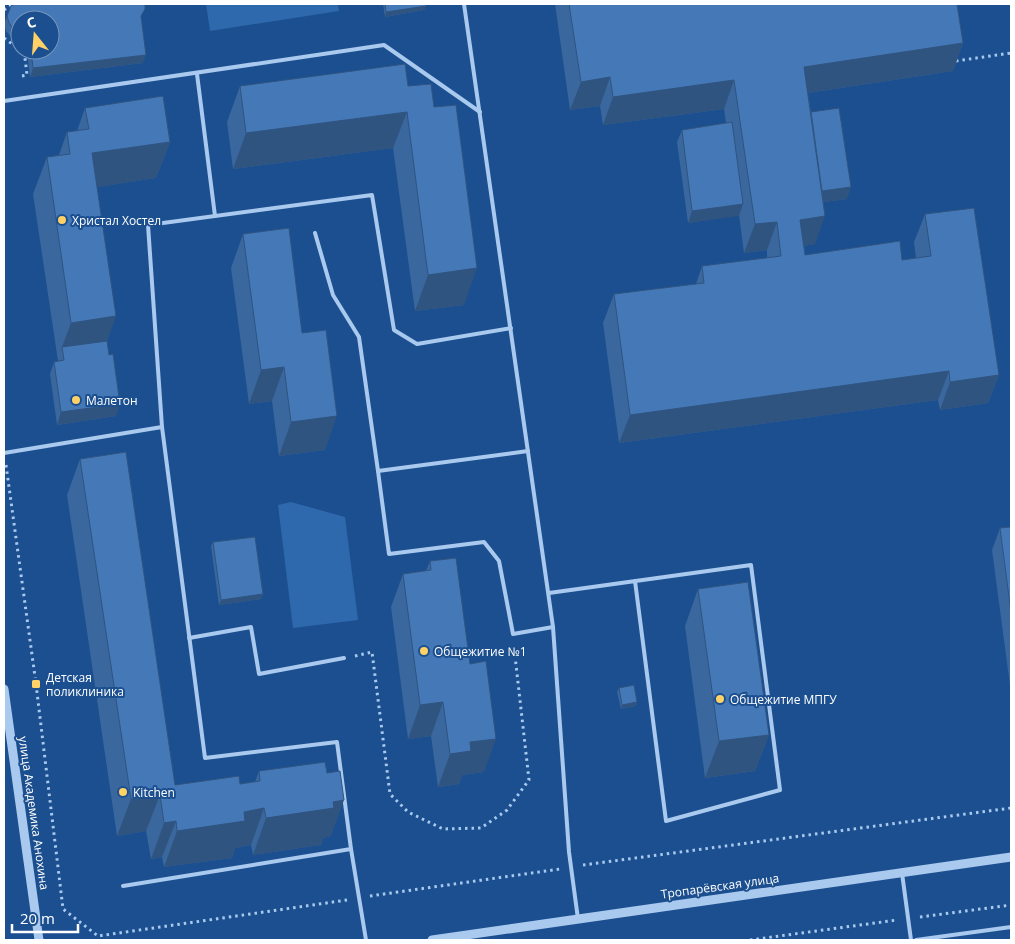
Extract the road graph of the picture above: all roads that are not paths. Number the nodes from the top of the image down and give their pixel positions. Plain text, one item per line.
1 (464, 4) edge
2 (197, 74) junction
3 (4, 101) edge
4 (480, 112) junction
5 (215, 216) junction
6 (315, 233) dead end
7 (511, 328) junction
8 (162, 427) junction
9 (528, 451) junction
10 (4, 453) edge
11 (378, 471) junction
12 (636, 581) junction
13 (549, 593) junction
14 (554, 627) junction
15 (189, 638) junction
16 (344, 658) road end
17 (4, 689) edge
18 (351, 849) junction
19 (1011, 857) edge
20 (902, 873) junction
21 (123, 886) dead end
22 (578, 919) junction
23 (1011, 927) edge
24 (39, 940) edge
25 (366, 940) edge
26 (432, 940) edge
27 (911, 940) edge
28 (916, 940) edge

1 - 4 lane
2 - 3 lane
2 - 4 lane
2 - 5 lane
4 - 7 lane
5 - 7 lane
5 - 8 lane
6 - 11 lane
7 - 9 lane
8 - 10 lane
8 - 15 lane
9 - 11 lane
9 - 13 lane
11 - 14 lane
12 - 12 lane
12 - 13 lane
13 - 14 lane
14 - 22 lane
15 - 16 lane
15 - 18 lane
17 - 24 street, улица Академика Анохина
18 - 21 lane
18 - 25 lane
19 - 20 street, Тропарёвская улица
20 - 22 street, Тропарёвская улица
20 - 27 lane
22 - 26 street, Тропарёвская улица
23 - 28 lane

